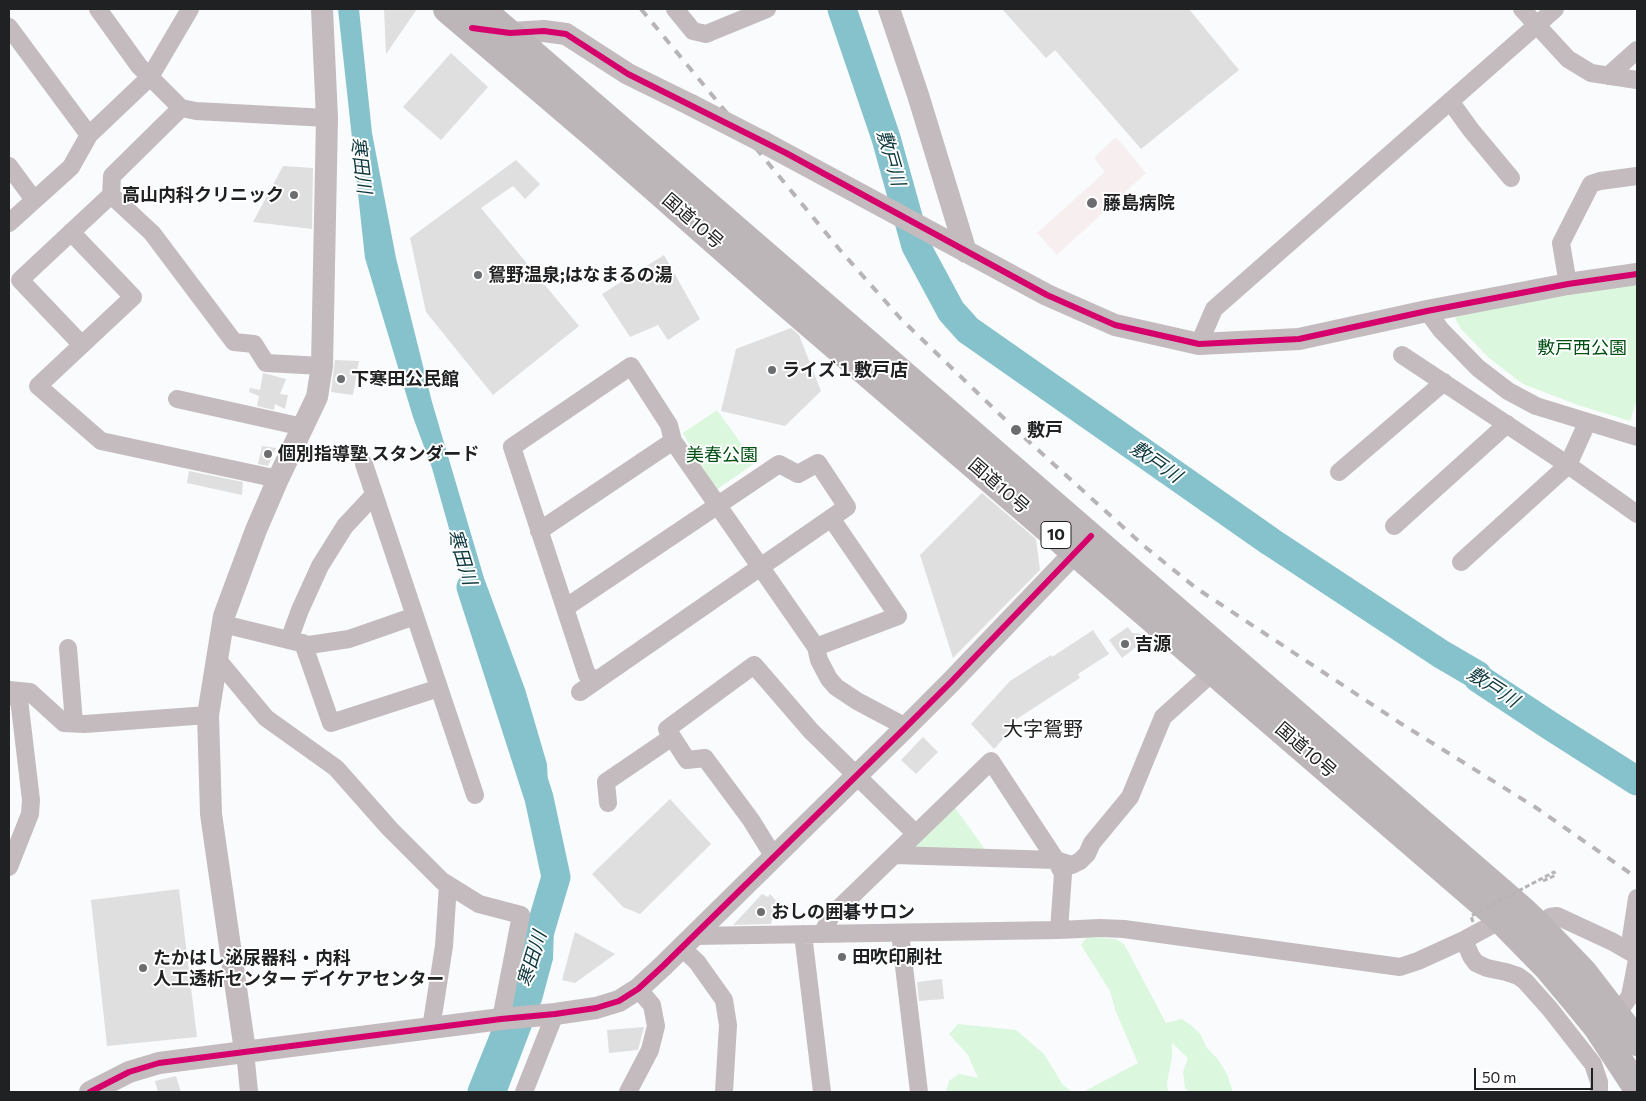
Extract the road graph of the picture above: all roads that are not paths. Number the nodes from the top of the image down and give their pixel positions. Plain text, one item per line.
1 (98, 9) edge
2 (190, 9) edge
3 (322, 9) edge
4 (447, 9) edge
5 (674, 9) edge
6 (767, 9) edge
7 (889, 9) edge
8 (1522, 9) edge
9 (1555, 9) edge
10 (476, 19) edge
11 (1536, 25) junction
12 (9, 27) edge
13 (510, 33) junction
14 (1637, 50) edge
15 (1608, 76) junction
16 (150, 77) junction
17 (1637, 80) edge
18 (1450, 101) junction
19 (181, 108) junction
20 (327, 118) junction
21 (89, 135) junction
22 (9, 166) edge
23 (1637, 176) edge
24 (1511, 178) dead end
25 (111, 194) junction
26 (34, 200) junction
27 (9, 223) edge
28 (71, 232) junction
29 (966, 252) junction
30 (1637, 274) edge
31 (1568, 284) junction
32 (1428, 311) junction
33 (1200, 344) junction
34 (82, 345) junction
35 (1402, 354) dead end
36 (322, 366) junction
37 (1444, 382) junction
38 (177, 399) dead end
39 (1587, 422) junction
40 (1507, 424) junction
41 (303, 428) junction
42 (1637, 437) edge
43 (673, 441) junction
44 (364, 464) dead end
45 (1568, 465) junction
46 (1339, 472) dead end
47 (278, 479) junction
48 (374, 495) junction
49 (718, 505) junction
50 (1637, 514) edge
51 (831, 518) junction
52 (1394, 526) dead end
53 (539, 531) junction
54 (1084, 544) junction
55 (1461, 562) dead end
56 (760, 567) junction
57 (565, 608) junction
58 (415, 616) junction
59 (223, 624) junction
60 (296, 642) junction
61 (816, 647) junction
62 (68, 648) dead end
63 (217, 659) junction
64 (1214, 671) junction
65 (597, 680) junction
66 (439, 688) junction
67 (9, 690) edge
68 (580, 692) dead end
69 (9, 696) edge
70 (208, 714) junction
71 (74, 724) junction
72 (906, 727) junction
73 (672, 737) junction
74 (857, 776) junction
75 (475, 795) dead end
76 (608, 803) dead end
77 (916, 834) junction
78 (894, 855) junction
79 (774, 857) junction
80 (1056, 860) junction
81 (9, 867) edge
82 (448, 885) junction
83 (1637, 898) edge
84 (1500, 920) junction
85 (1539, 926) junction
86 (1059, 930) junction
87 (900, 933) junction
88 (803, 934) junction
89 (822, 934) junction
90 (1464, 940) junction
91 (688, 942) junction
92 (1634, 956) edge
93 (638, 989) junction
94 (1616, 1014) junction
95 (551, 1015) junction
96 (501, 1020) junction
97 (431, 1028) junction
98 (1637, 1042) edge
99 (245, 1052) junction
100 (1637, 1088) edge
101 (90, 1092) edge
102 (249, 1092) edge
103 (524, 1092) edge
104 (628, 1092) edge
105 (724, 1092) edge
106 (822, 1092) edge
107 (919, 1092) edge
108 (1599, 1092) edge

1 - 16 street
2 - 16 street
3 - 20 street
4 - 10 highway, 国道10号 / 10
5 - 6 street
7 - 29 street
8 - 11 street
9 - 11 street
10 - 13 highway, 国道10号 / 10
10 - 54 highway, 国道10号 / 10
11 - 15 street
11 - 18 street
12 - 21 street
13 - 29 street, bridge
13 - 54 highway, 国道10号 / 10
14 - 15 street
15 - 17 street
16 - 19 street
16 - 21 street
18 - 24 street
18 - 33 street
19 - 20 street
19 - 25 street
20 - 36 street
21 - 26 street
22 - 26 street
23 - 31 street
25 - 28 street
25 - 36 street
26 - 27 street
28 - 34 street
28 - 34 street
29 - 33 street
30 - 31 street
31 - 32 street
32 - 33 street
32 - 39 street
34 - 47 street
35 - 37 street
36 - 41 street
37 - 40 street
37 - 46 street
38 - 41 street
39 - 42 street
39 - 45 street
40 - 45 street
40 - 52 street
41 - 47 street
43 - 49 street
43 - 53 street
43 - 53 street
44 - 48 street
45 - 50 street
45 - 55 street
47 - 59 street
48 - 58 street
48 - 60 street
49 - 51 street
49 - 56 street
49 - 57 street
51 - 56 street
51 - 61 street
53 - 57 street
54 - 64 highway, 国道10号 / 10
54 - 72 street
54 - 85 highway, 国道10号 / 10
56 - 61 street
56 - 65 street
57 - 65 street
58 - 60 street
58 - 66 street
59 - 60 street
59 - 63 street
60 - 66 street
61 - 72 street
62 - 71 street
63 - 70 street
63 - 82 street
64 - 80 street
64 - 84 highway, 国道10号 / 10
65 - 68 street
66 - 75 street
67 - 71 street
69 - 81 street
70 - 71 street
70 - 99 street
72 - 74 street
73 - 74 street
73 - 76 street
73 - 79 street
74 - 77 street
74 - 79 street
77 - 78 street
77 - 80 street
78 - 80 street
78 - 89 street
79 - 91 street
80 - 86 street
82 - 96 street
82 - 97 street
83 - 92 street
84 - 90 street
84 - 100 highway, 国道10号 / 10
85 - 92 street
85 - 94 highway, 国道10号 / 10
86 - 87 street
86 - 90 street
87 - 89 street
87 - 107 street
88 - 89 street
88 - 91 street
88 - 106 street
90 - 108 street
91 - 93 street
91 - 105 street
92 - 94 street
93 - 95 street
93 - 104 street
94 - 98 highway, 国道10号 / 10
95 - 96 street
95 - 103 street
96 - 97 street
97 - 99 street
99 - 101 street
99 - 102 street

